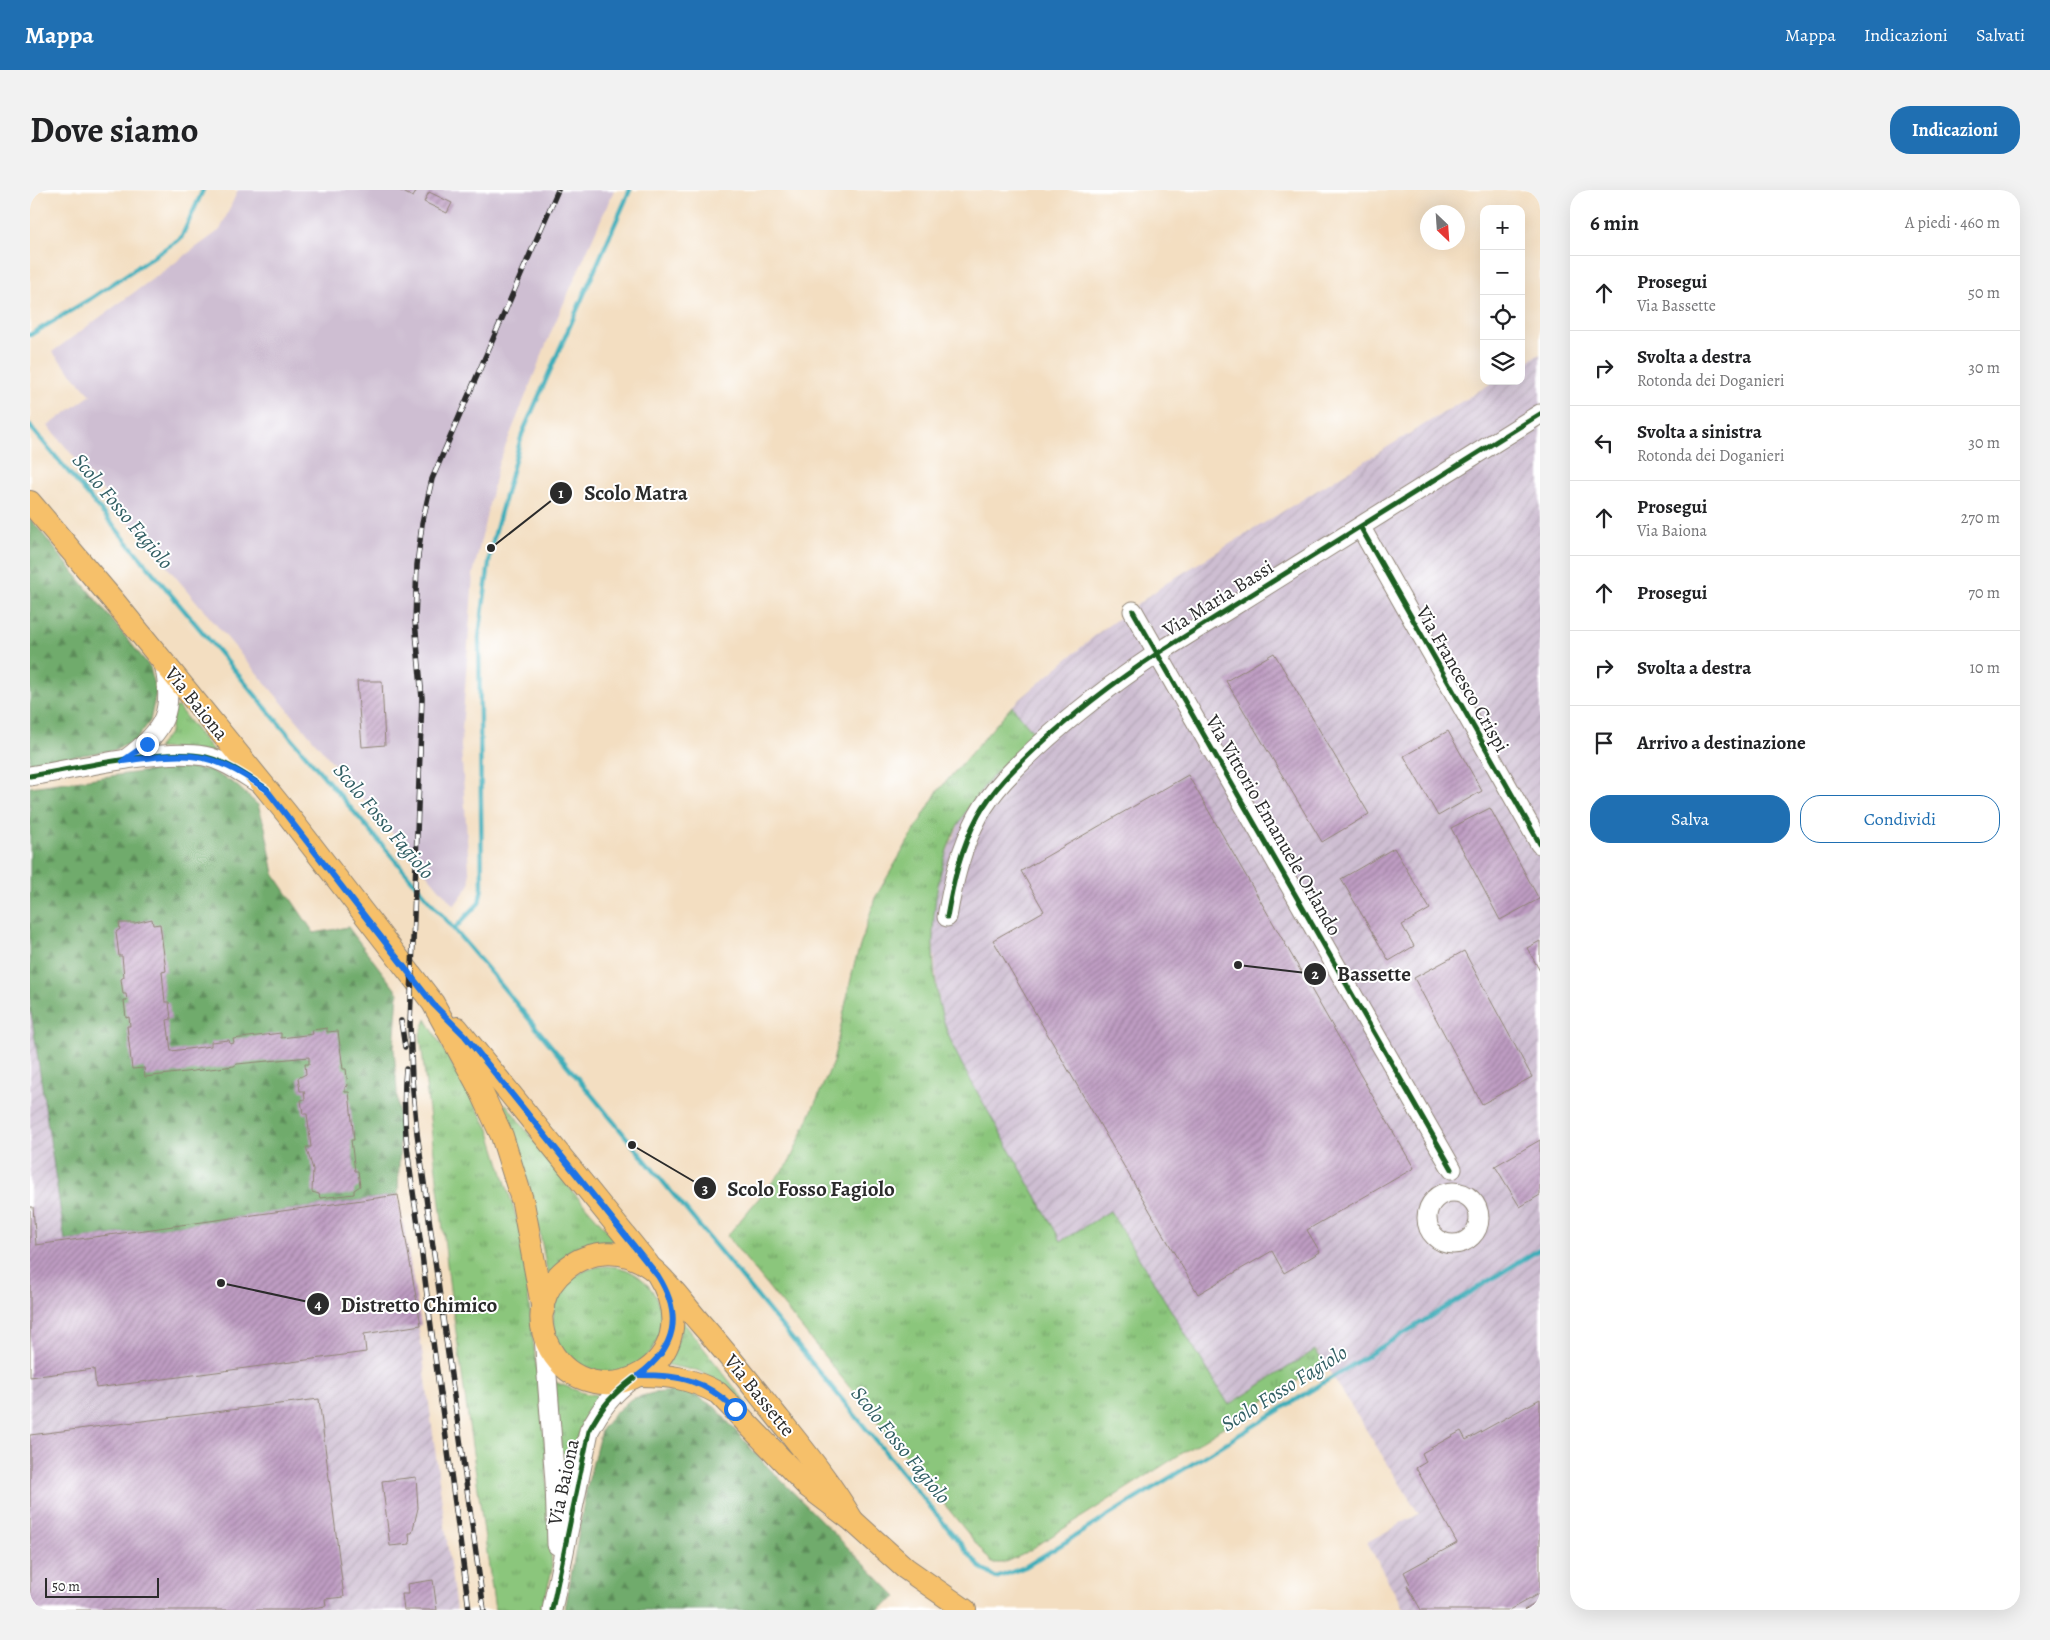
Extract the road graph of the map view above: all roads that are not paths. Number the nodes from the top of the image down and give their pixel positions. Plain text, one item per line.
1 (1540, 414) edge
2 (30, 502) edge
3 (1361, 528) junction
4 (1133, 611) dead end
5 (1158, 653) junction
6 (164, 663) junction
7 (123, 761) junction
8 (30, 776) edge
9 (266, 789) junction
10 (1540, 844) edge
11 (947, 917) dead end
12 (433, 1004) junction
13 (1452, 1169) junction
14 (1449, 1192) junction
15 (1474, 1202) junction
16 (655, 1272) junction
17 (543, 1320) junction
18 (637, 1376) junction
19 (853, 1521) junction
20 (558, 1574) junction
21 (552, 1610) edge
22 (965, 1610) edge

1 - 3 street, Via Maria Bassi
2 - 6 main road, Via Baiona
3 - 5 street, Via Maria Bassi
3 - 10 street, Via Francesco Crispi
4 - 5 street, Via Vittorio Emanuele Orlando
5 - 11 street, Via Maria Bassi
5 - 13 street, Via Vittorio Emanuele Orlando
6 - 7 street
6 - 9 main road, Via Baiona
7 - 8 street
7 - 9 street
9 - 12 main road, Via Baiona
12 - 16 main road, Via Baiona
12 - 17 main road, Via Baiona
13 - 14 street
13 - 15 street, Via Vittorio Emanuele Orlando
14 - 15 street
14 - 15 street, Via Vittorio Emanuele Orlando
16 - 17 main road
16 - 18 main road
16 - 19 main road, Via Bassette
17 - 18 main road
17 - 20 street, Via Baiona
18 - 19 main road, Via Bassette
18 - 20 street, Via Baiona
19 - 22 main road, Via Bassette
20 - 21 street, Via Baiona

